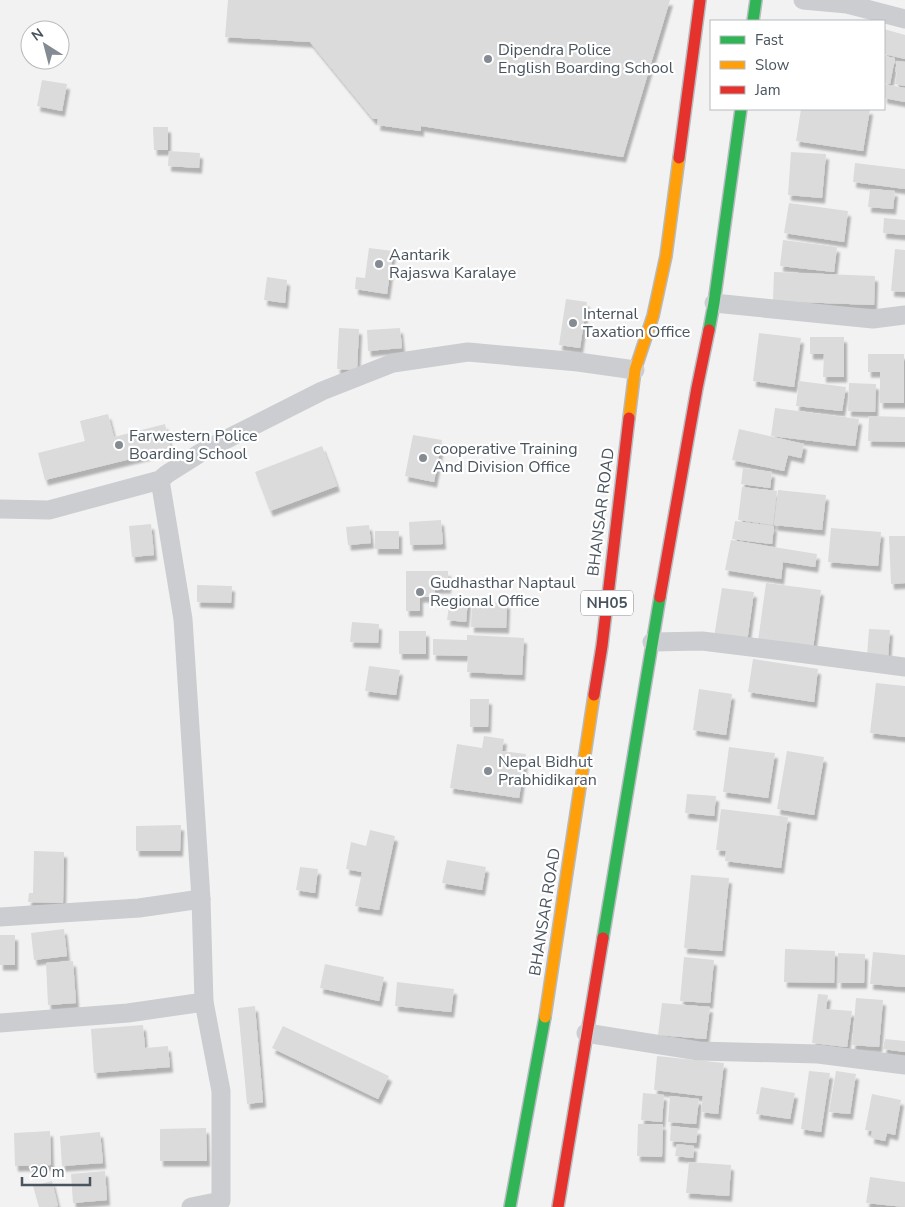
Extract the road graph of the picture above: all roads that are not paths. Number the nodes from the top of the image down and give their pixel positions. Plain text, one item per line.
1 (700, 0) edge
2 (756, 0) edge
3 (803, 0) edge
4 (905, 19) edge
5 (753, 20) edge
6 (741, 110) edge
7 (714, 303) junction
8 (905, 316) edge
9 (634, 370) junction
10 (160, 480) junction
11 (0, 509) edge
12 (652, 642) junction
13 (905, 667) edge
14 (201, 899) junction
15 (0, 917) edge
16 (204, 1002) junction
17 (0, 1023) edge
18 (586, 1033) junction
19 (905, 1065) edge
20 (191, 1207) edge
21 (510, 1207) edge
22 (558, 1207) edge

1 - 9 highway, BHANSAR ROAD / NH05
2 - 5 highway
3 - 4 street
6 - 7 highway, NH05
7 - 8 street
7 - 12 highway, NH05
9 - 10 street
9 - 21 highway, BHANSAR ROAD / NH05
10 - 11 street
10 - 14 street
12 - 13 street
12 - 18 highway, NH05
14 - 15 street
14 - 16 street
16 - 17 street
16 - 20 street
18 - 19 street
18 - 22 highway, NH05

